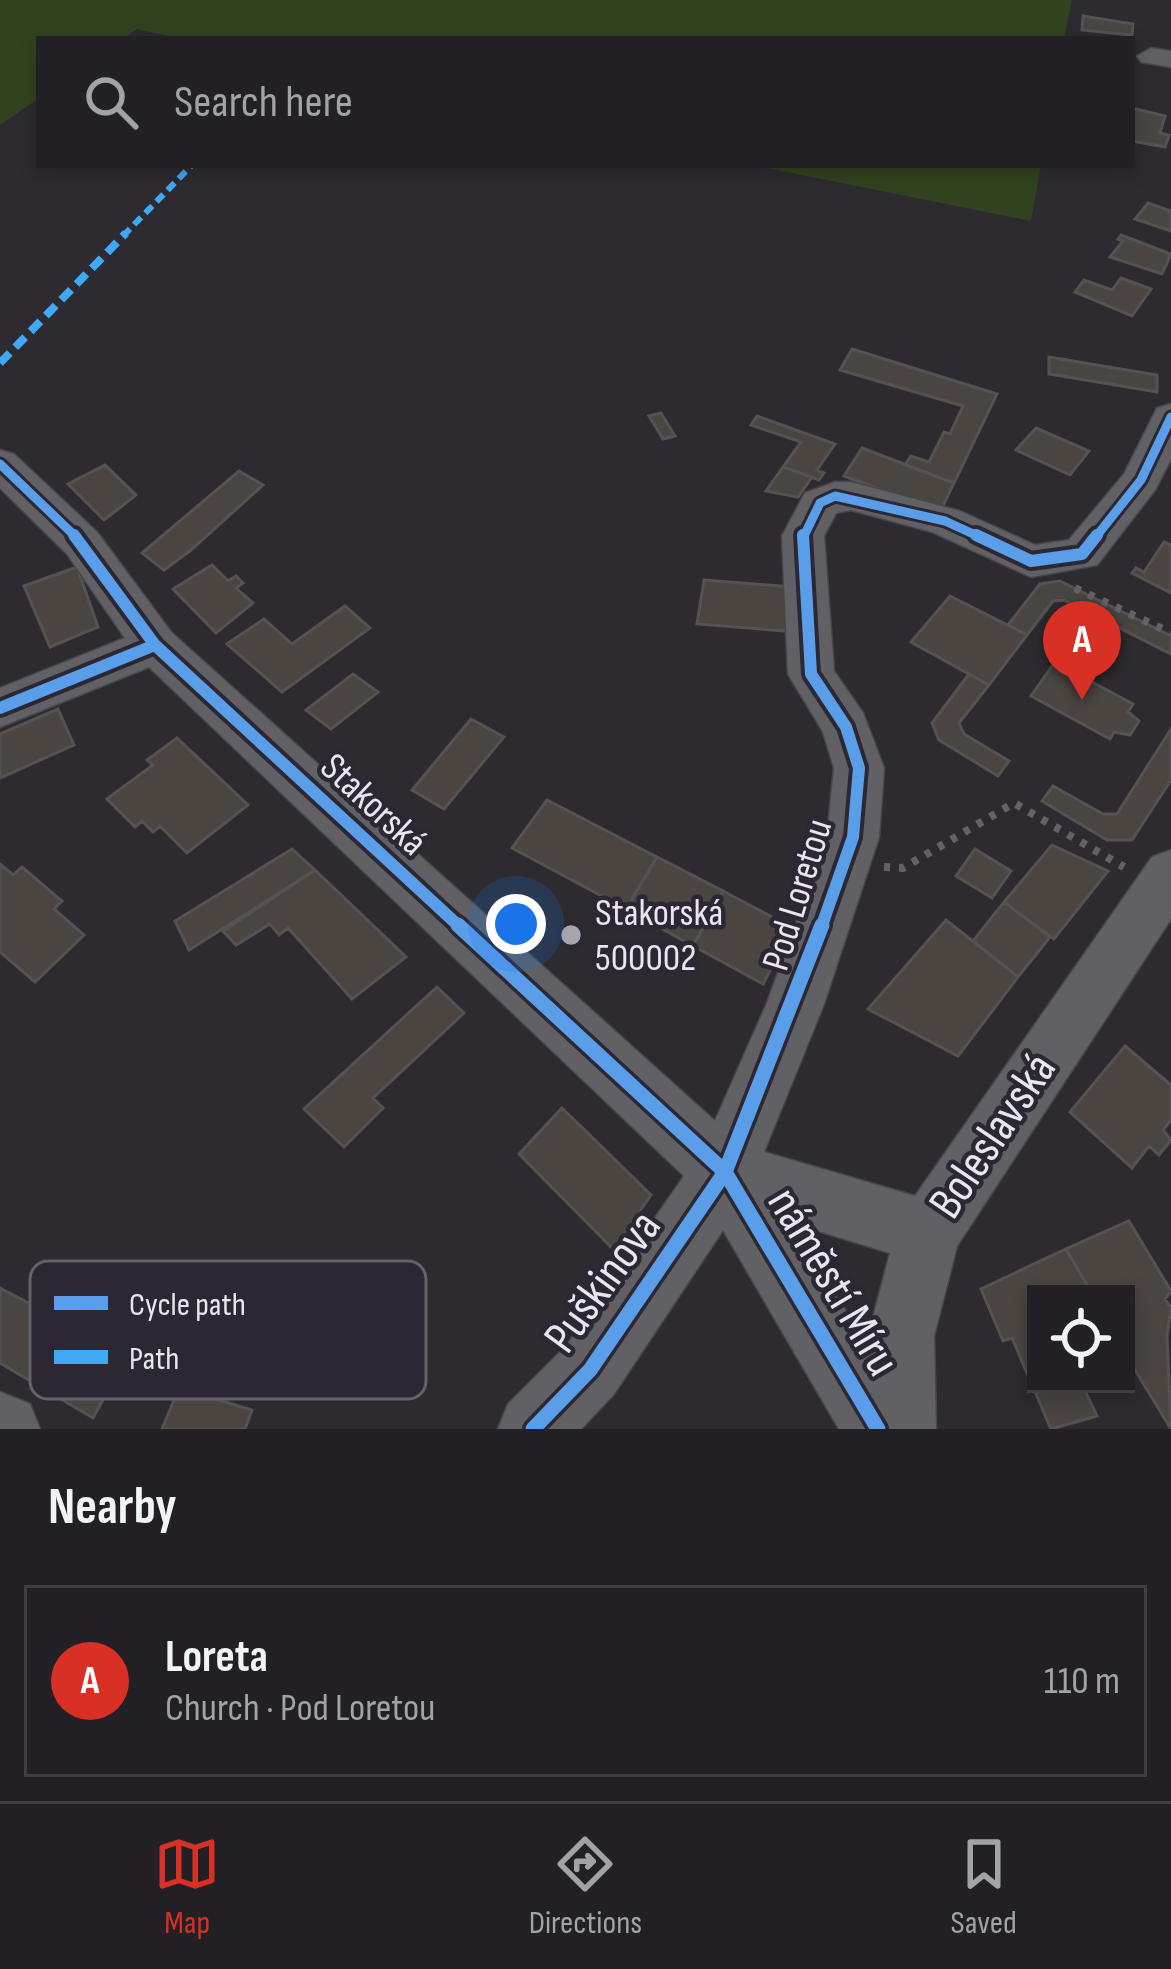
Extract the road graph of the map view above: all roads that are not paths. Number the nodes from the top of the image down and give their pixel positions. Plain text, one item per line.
1 (1171, 417) edge
2 (0, 464) edge
3 (155, 645) junction
4 (0, 708) edge
5 (1147, 870) edge
6 (725, 1172) junction
7 (928, 1232) junction
8 (533, 1429) edge
9 (878, 1429) edge
10 (901, 1429) edge

1 - 6 street, Pod Loretou
2 - 3 street, Stakorská
3 - 4 street
3 - 6 street, Stakorská
5 - 7 street, Boleslavská
6 - 7 street
6 - 8 street, Puškinova
6 - 9 street, náměstí Míru
7 - 10 street, Boleslavská

